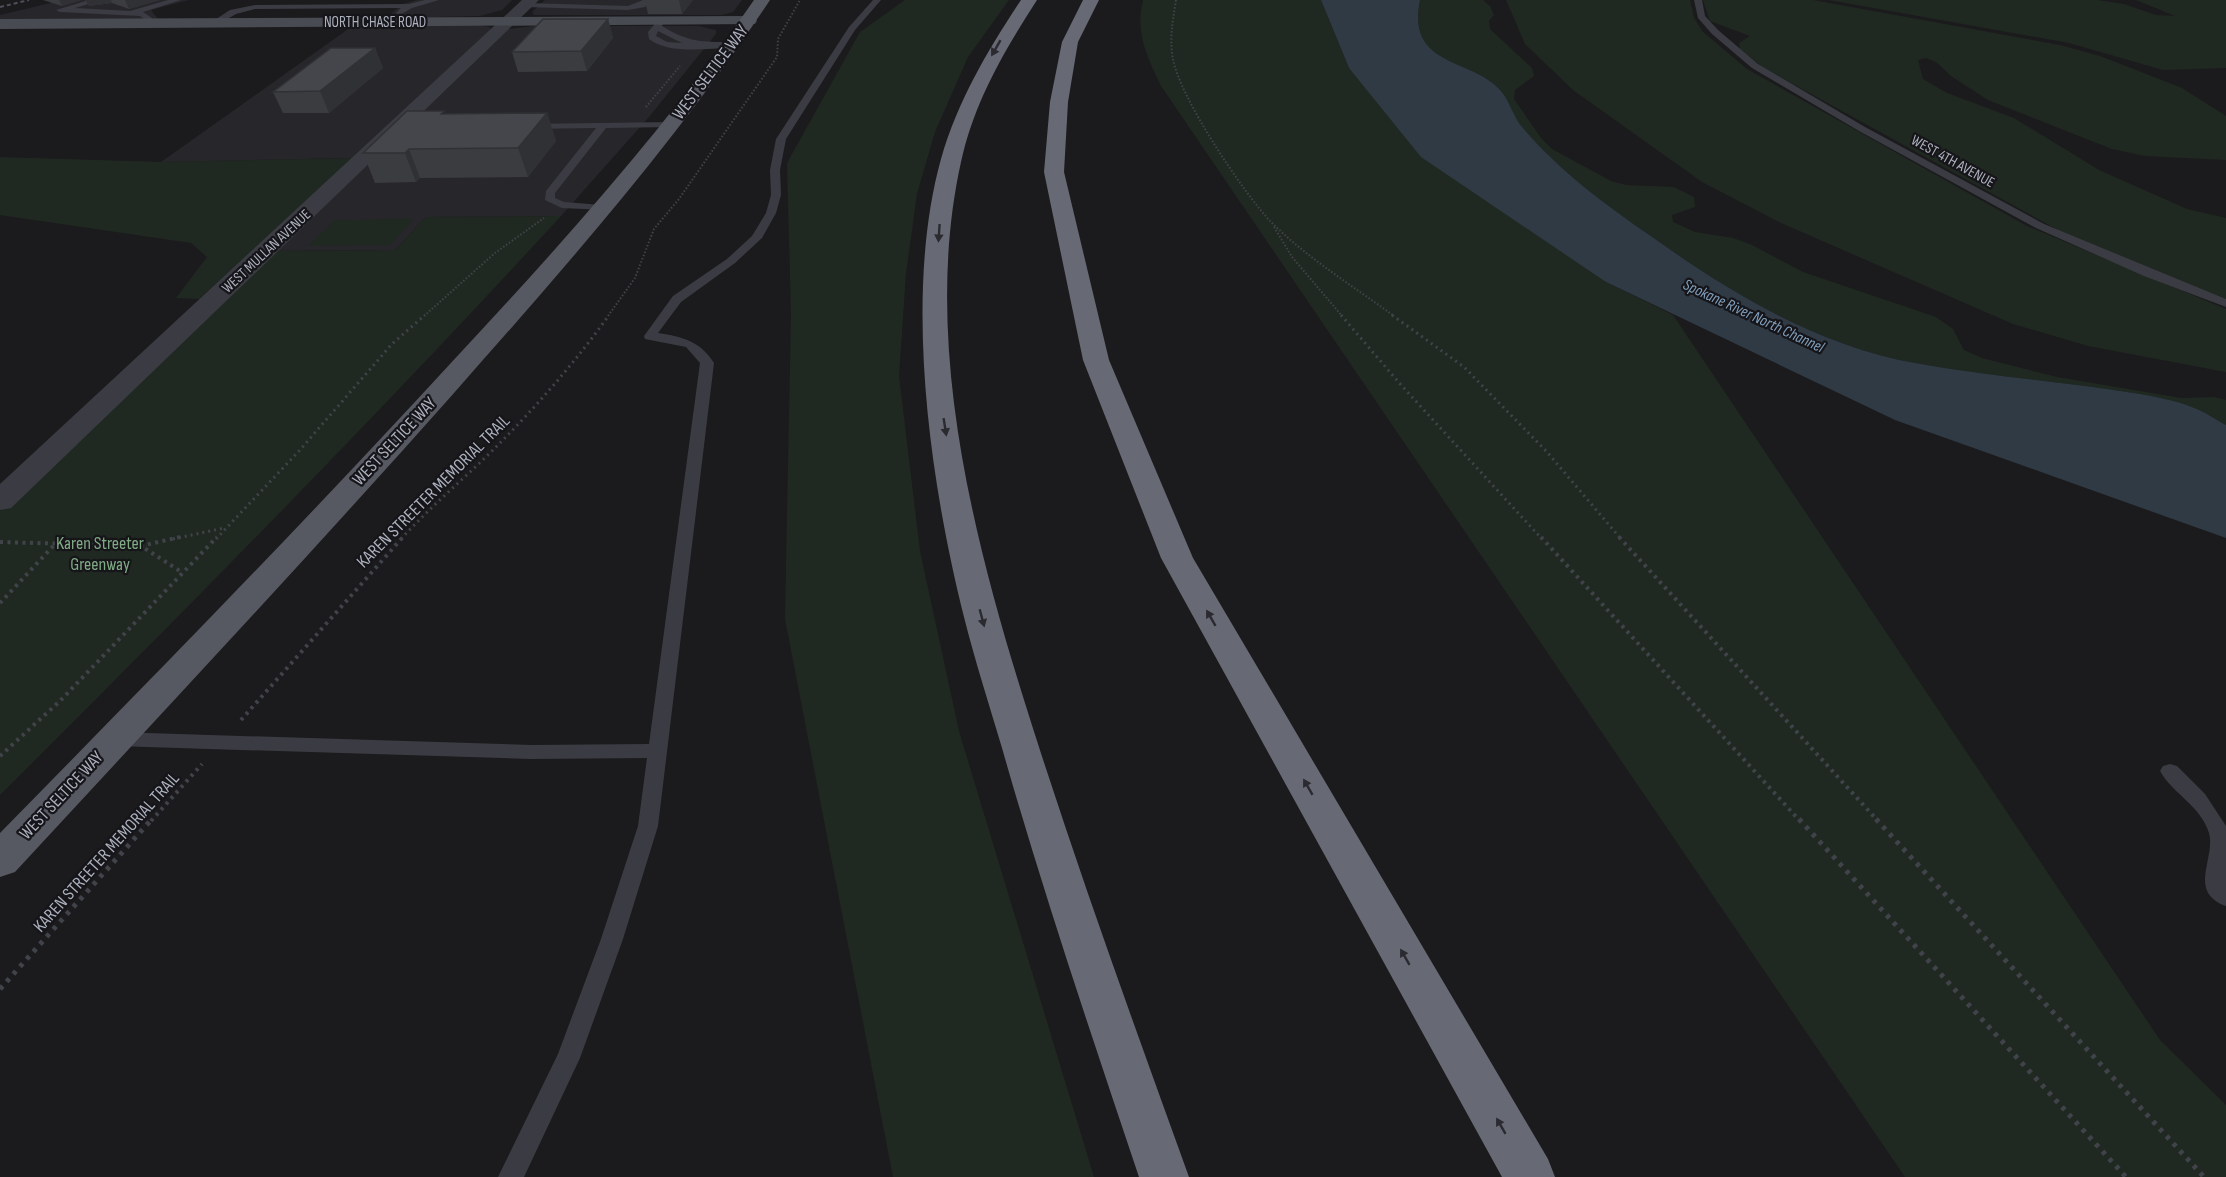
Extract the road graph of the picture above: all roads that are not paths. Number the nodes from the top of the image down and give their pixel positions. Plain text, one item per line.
1 (98, 0) edge
2 (177, 0) edge
3 (435, 0) edge
4 (569, 0) edge
5 (646, 0) edge
6 (877, 0) edge
7 (1029, 0) edge
8 (1091, 0) edge
9 (1698, 0) edge
10 (125, 3) dead end
11 (552, 5) junction
12 (409, 6) junction
13 (628, 8) junction
14 (521, 9) edge
15 (756, 10) edge
16 (94, 11) junction
17 (139, 18) junction
18 (615, 21) junction
19 (388, 22) junction
20 (214, 23) junction
21 (0, 24) edge
22 (660, 24) junction
23 (731, 45) junction
24 (671, 124) junction
25 (603, 125) junction
26 (512, 126) edge
27 (602, 208) junction
28 (2226, 303) edge
29 (0, 501) edge
30 (115, 739) junction
31 (659, 751) junction
32 (2170, 771) dead end
33 (0, 860) edge
34 (2226, 897) edge
35 (511, 1177) edge
36 (1164, 1177) edge
37 (1530, 1177) edge

1 - 16 lane
2 - 17 lane
3 - 12 lane
4 - 11 lane
5 - 13 lane
6 - 31 lane
7 -> 36 highway
37 -> 8 highway
9 - 28 lane, WEST 4TH AVENUE
10 - 16 lane
11 - 13 lane
11 - 14 lane
12 - 19 lane
12 - 20 lane
13 - 18 lane
14 - 18 street, NORTH CHASE ROAD
14 - 19 street, NORTH CHASE ROAD
14 - 29 street, WEST MULLAN AVENUE
15 - 22 street, NORTH CHASE ROAD
15 - 23 main road, WEST SELTICE WAY
16 - 17 lane
17 - 20 street, NORTH CHASE ROAD
17 - 21 street, NORTH CHASE ROAD
18 - 22 street, NORTH CHASE ROAD
19 - 20 street, NORTH CHASE ROAD
22 - 23 lane
23 - 24 main road, WEST SELTICE WAY
24 - 25 lane
24 - 27 main road, WEST SELTICE WAY
25 - 26 lane
25 - 27 lane
27 - 30 main road, WEST SELTICE WAY
30 - 31 lane
30 - 33 main road, WEST SELTICE WAY
31 - 35 lane
32 - 34 lane

